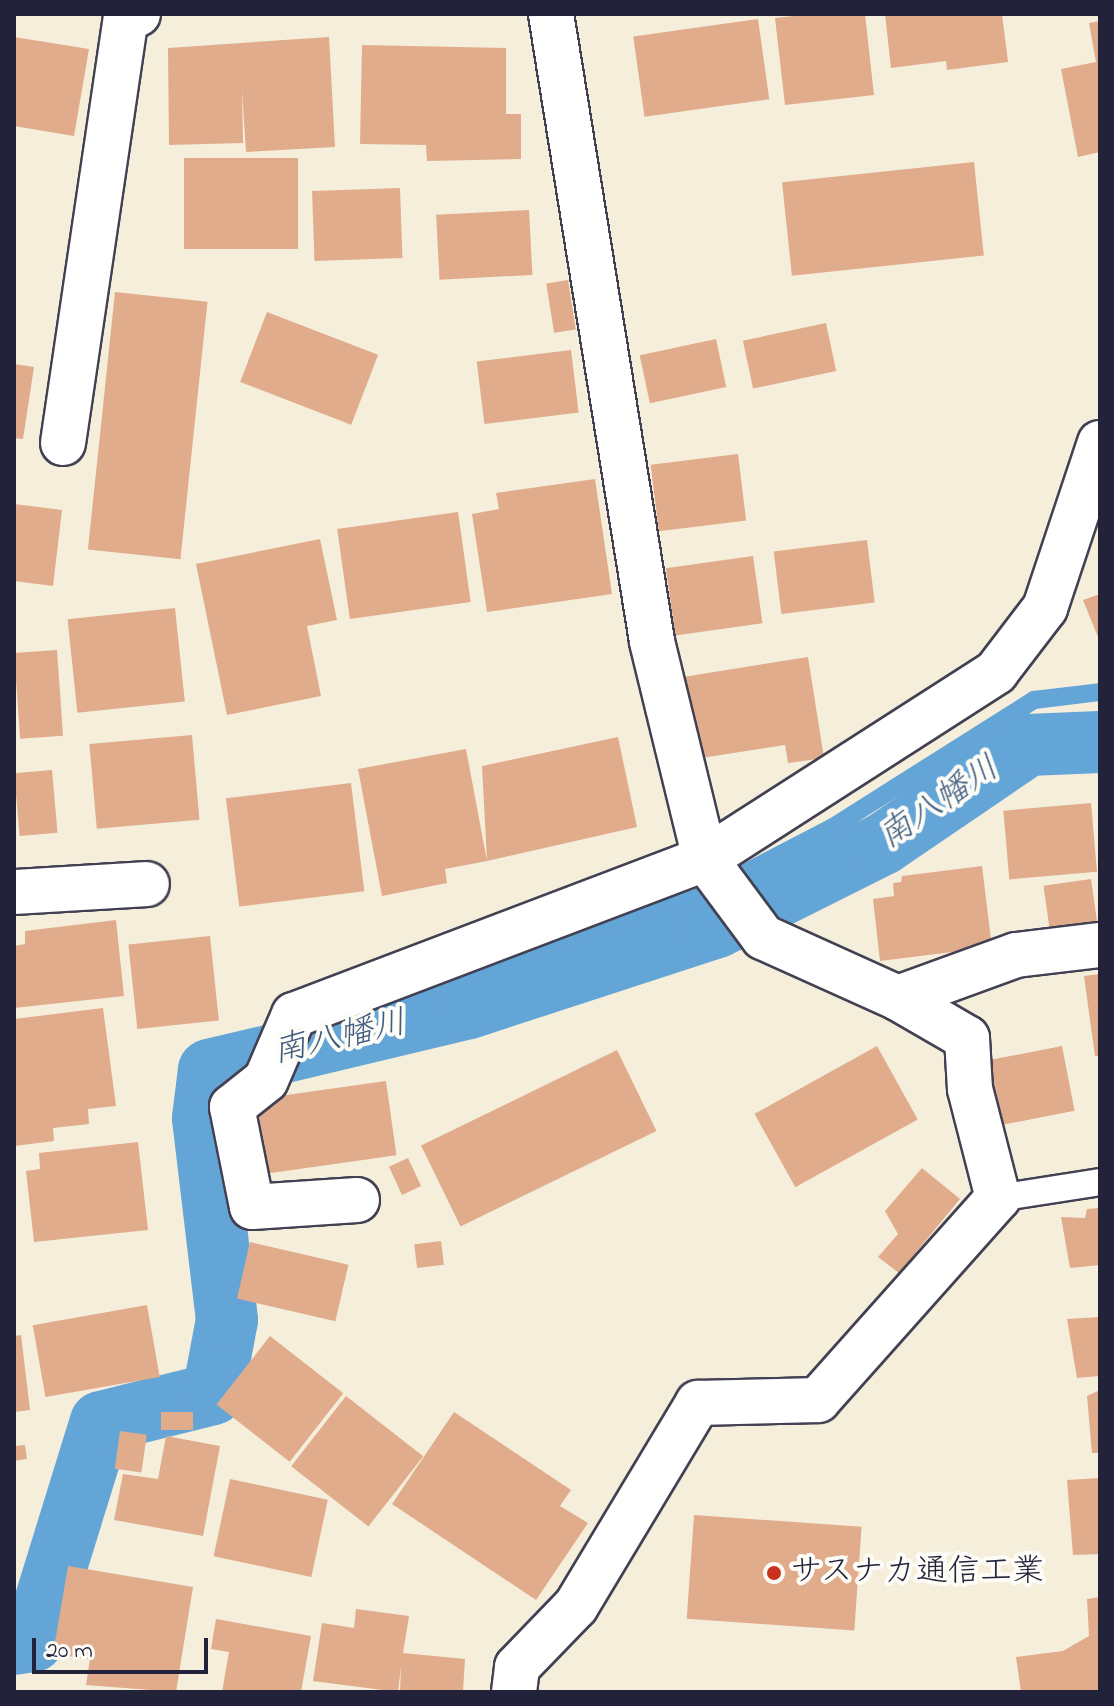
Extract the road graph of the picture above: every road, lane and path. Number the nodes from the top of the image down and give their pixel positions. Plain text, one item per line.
1 (138, 14) edge
2 (551, 14) edge
3 (63, 443) dead end
4 (1100, 443) edge
5 (709, 865) junction
6 (147, 884) dead end
7 (14, 892) edge
8 (1100, 945) edge
9 (898, 998) junction
10 (1100, 1182) edge
11 (998, 1198) junction
12 (357, 1200) dead end
13 (514, 1692) edge

1 - 3 street
2 - 5 street
4 - 5 street
5 - 9 street
5 - 12 street
6 - 7 street
8 - 9 street
9 - 11 street
10 - 11 lane
11 - 13 street

